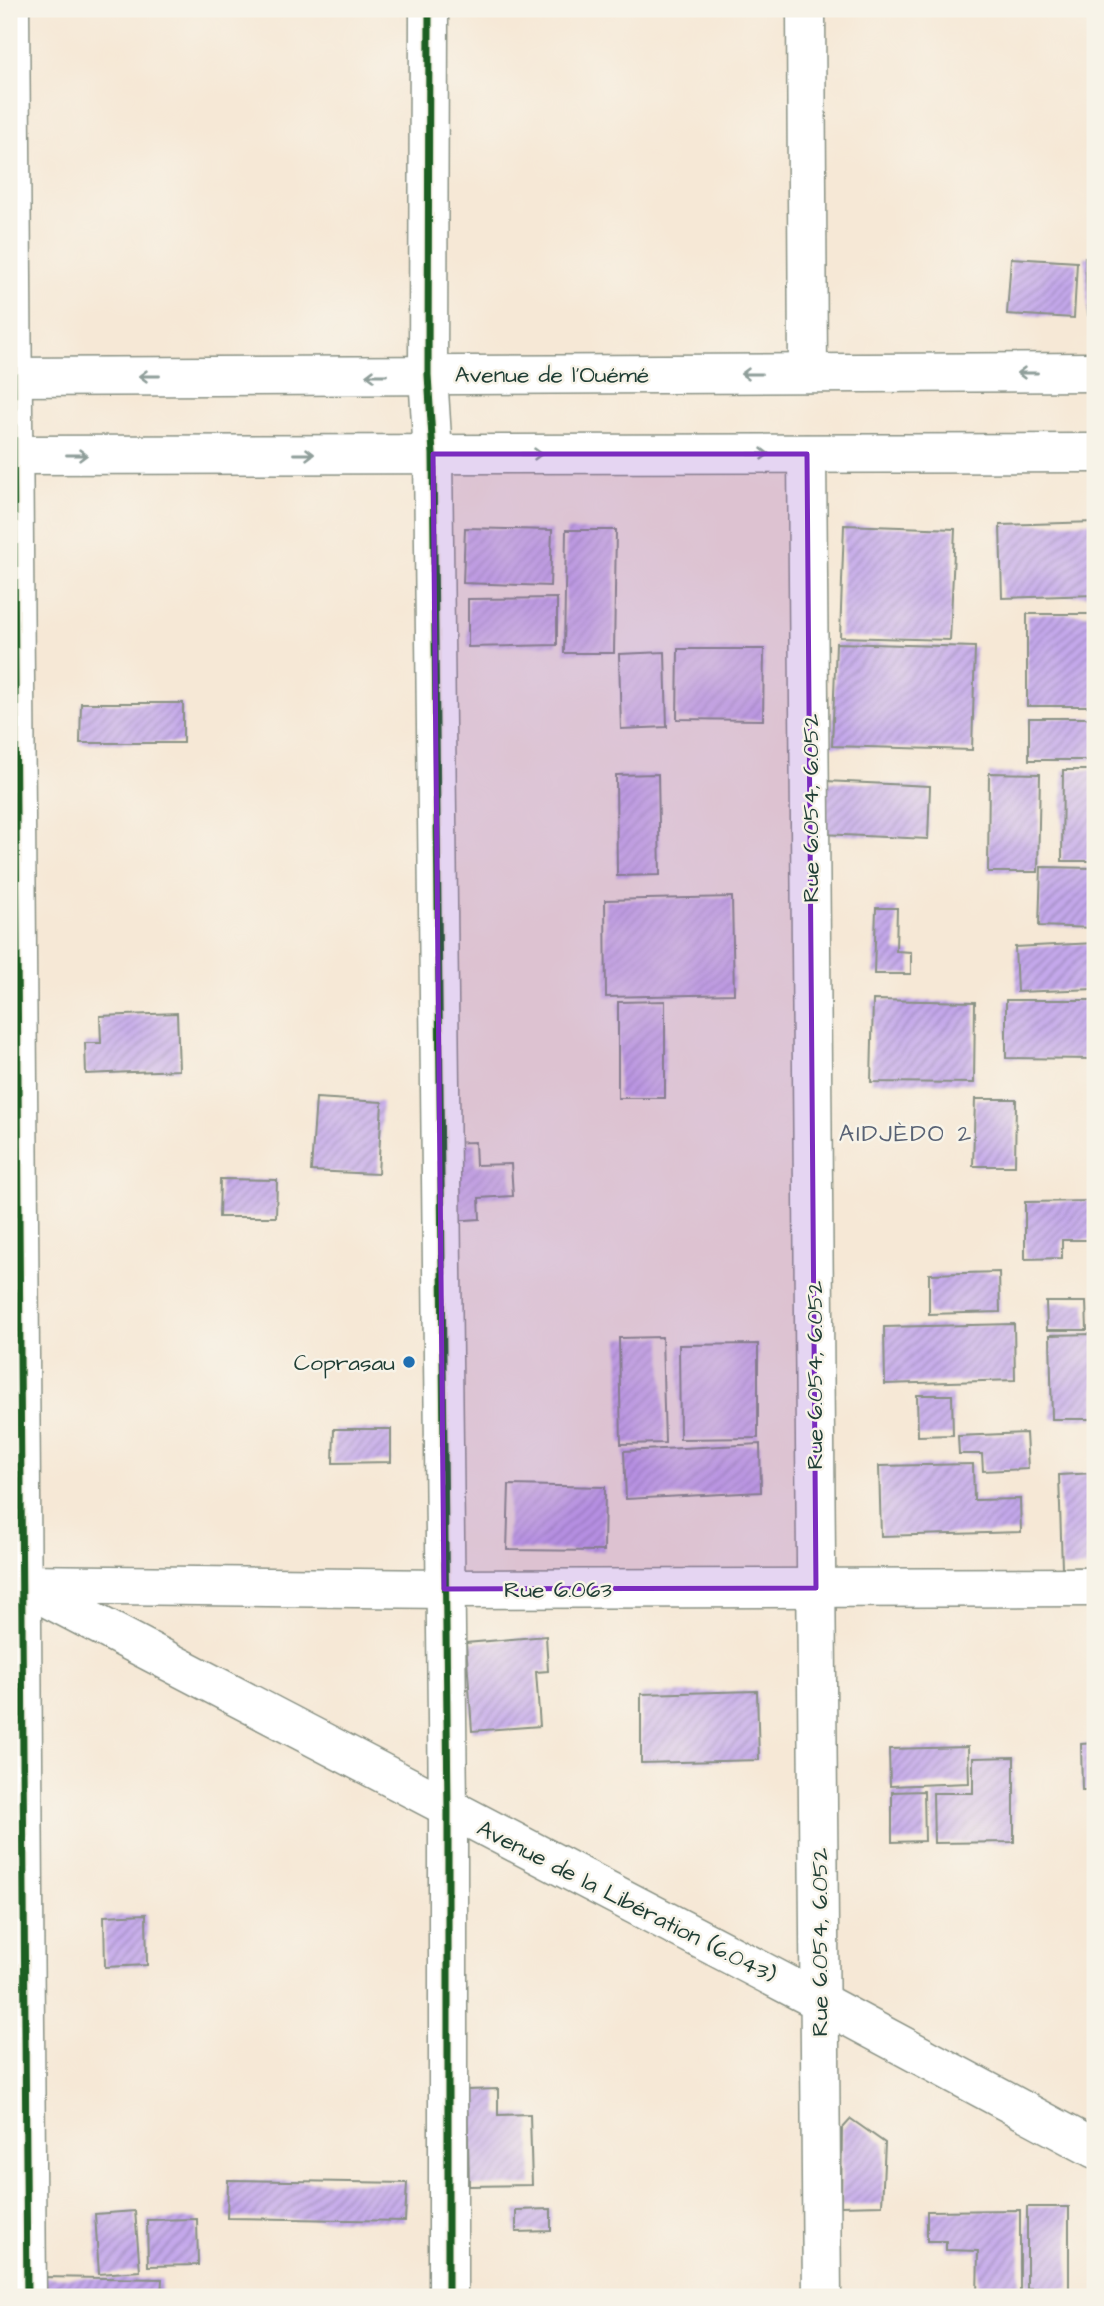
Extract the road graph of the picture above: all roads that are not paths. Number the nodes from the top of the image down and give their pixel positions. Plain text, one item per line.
1 (10, 9) edge
2 (429, 9) edge
3 (807, 9) edge
4 (1095, 372) edge
5 (808, 373) junction
6 (428, 375) junction
7 (11, 377) edge
8 (1095, 453) edge
9 (433, 454) junction
10 (807, 454) junction
11 (10, 455) edge
12 (15, 1581) edge
13 (1095, 1587) edge
14 (816, 1588) junction
15 (444, 1589) junction
16 (448, 1808) junction
17 (16, 1892) edge
18 (819, 2001) junction
19 (1095, 2149) edge
20 (27, 2297) edge
21 (448, 2297) edge
22 (822, 2297) edge

1 - 7 street
2 - 6 street
3 - 5 street
4 -> 5 street, Avenue de l'Ouémé
5 -> 6 street, Avenue de l'Ouémé
6 -> 7 street, Avenue de l'Ouémé
6 - 9 street
7 - 11 street
8 - 10 street
9 -> 10 street
11 -> 9 street
9 - 15 street
10 - 14 street, Rue 6.054, 6.052
11 - 12 street
12 - 15 street, Rue 6.063
12 - 16 street, Avenue de la Libération (6.043)
12 - 17 street
13 - 14 street, Rue 6.063
14 - 15 street, Rue 6.063
14 - 18 street, Rue 6.054, 6.052
15 - 16 street
16 - 18 street, Avenue de la Libération (6.043)
16 - 21 street
17 - 20 street
18 - 19 street, Avenue de la Libération (6.043)
18 - 22 street, Rue 6.054, 6.052

